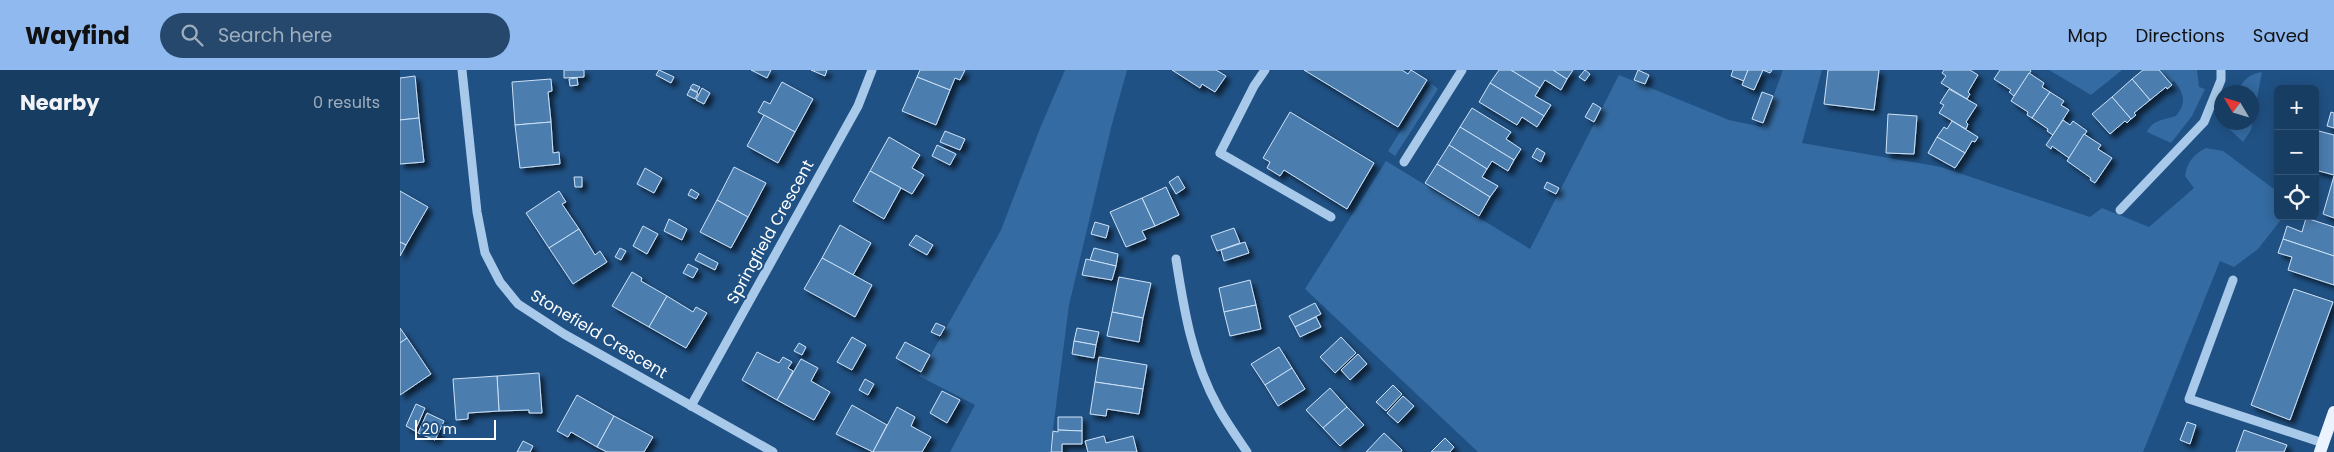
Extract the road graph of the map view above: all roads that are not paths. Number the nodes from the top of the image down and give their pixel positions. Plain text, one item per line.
1 (462, 70) edge
2 (872, 70) edge
3 (1265, 70) edge
4 (1462, 70) edge
5 (2221, 70) edge
6 (1404, 162) dead end
7 (2120, 210) dead end
8 (1331, 217) dead end
9 (1176, 259) dead end
10 (2233, 280) dead end
11 (690, 406) junction
12 (2334, 412) edge
13 (2321, 448) edge
14 (773, 452) edge
15 (1247, 452) edge

1 - 11 street, Stonefield Crescent
2 - 11 street, Springfield Crescent
3 - 8 street
4 - 6 street
5 - 7 street
9 - 15 street
10 - 13 street
11 - 14 street, Stonefield Crescent
12 - 13 main road

